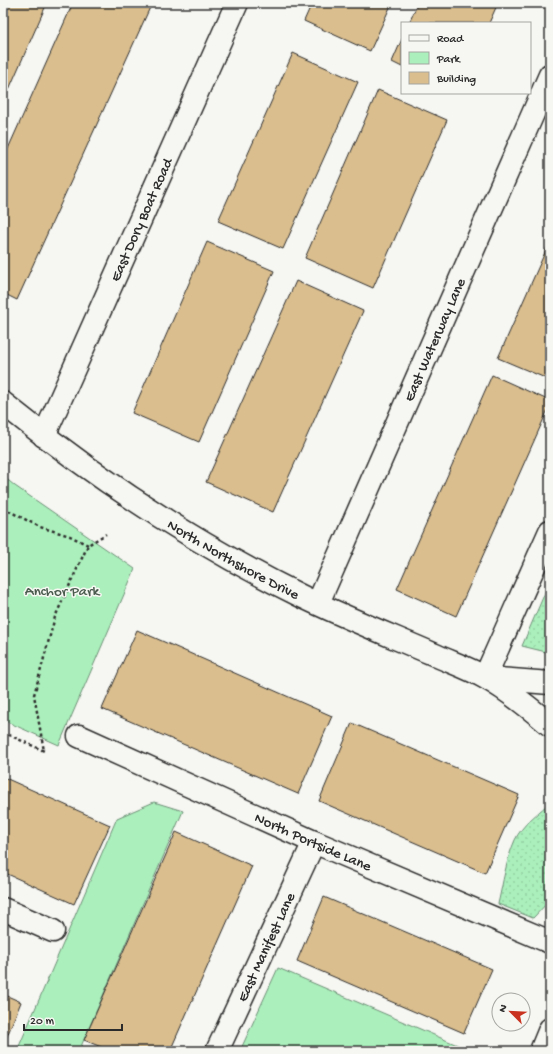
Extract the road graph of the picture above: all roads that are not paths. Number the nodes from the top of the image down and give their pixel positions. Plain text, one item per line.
1 (237, 3) edge
2 (550, 75) edge
3 (3, 403) edge
4 (44, 436) junction
5 (550, 531) edge
6 (318, 603) junction
7 (485, 678) junction
8 (550, 683) edge
9 (550, 725) edge
10 (79, 736) dead end
11 (314, 842) junction
12 (3, 909) edge
13 (53, 931) dead end
14 (550, 942) edge
15 (550, 1030) edge
16 (217, 1051) edge
17 (541, 1051) edge

1 - 4 street, East Dory Boat Road
2 - 6 street, East Waterway Lane
3 - 4 street, North Northshore Drive
4 - 6 street, North Northshore Drive
5 - 7 street
6 - 7 street, North Northshore Drive
7 - 8 street
7 - 9 street
10 - 11 street, North Portside Lane
11 - 14 street, North Portside Lane
11 - 16 street, East Manifest Lane
12 - 13 street
15 - 17 street

